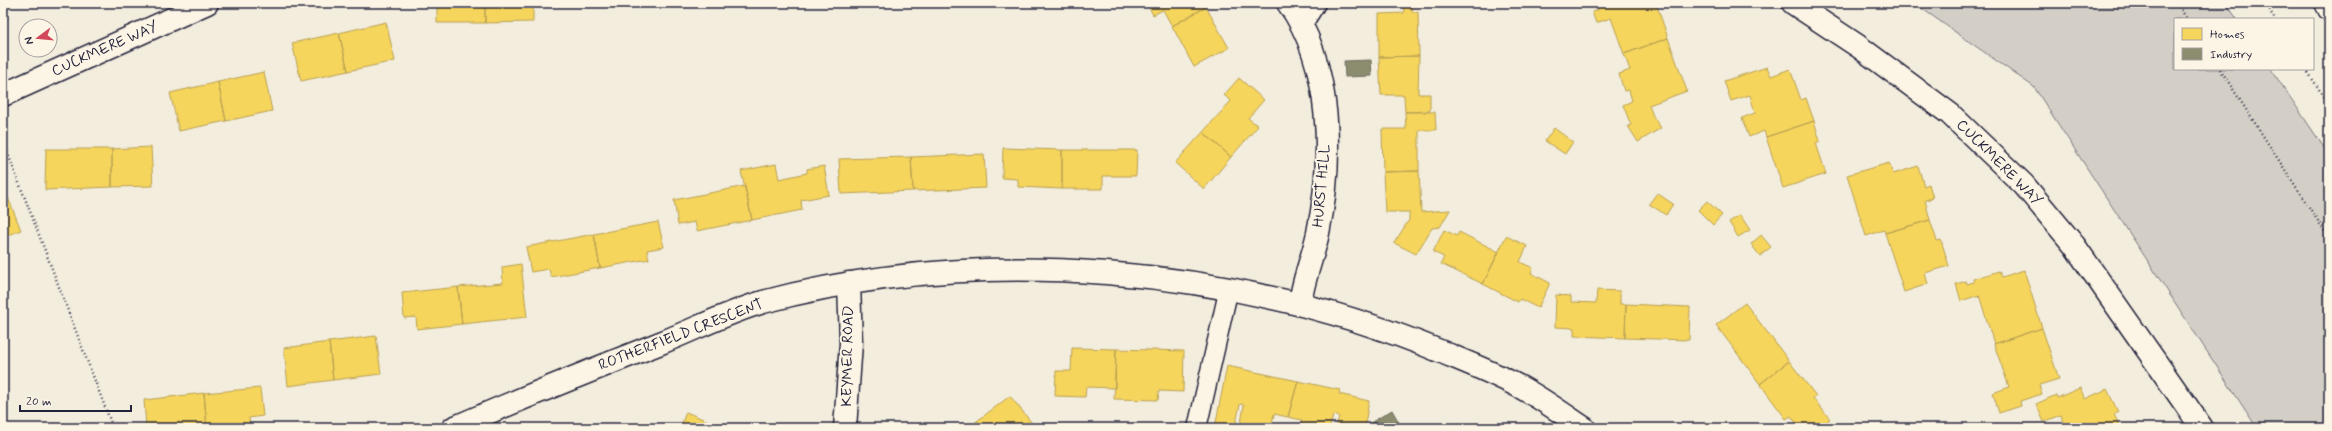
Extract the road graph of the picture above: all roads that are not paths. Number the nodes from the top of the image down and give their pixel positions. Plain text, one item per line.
1 (207, 3) edge
2 (1288, 3) edge
3 (1314, 3) edge
4 (1793, 3) edge
5 (2326, 3) edge
6 (2329, 9) edge
7 (1302, 22) junction
8 (3, 95) edge
9 (849, 283) junction
10 (1230, 288) junction
11 (1300, 304) junction
12 (1572, 424) edge
13 (452, 428) edge
14 (845, 428) edge
15 (1197, 428) edge
16 (2202, 428) edge

1 - 8 street, CUCKMERE WAY
2 - 7 street, HURST HILL
3 - 7 street
4 - 16 street, CUCKMERE WAY
5 - 6 street
7 - 11 street, HURST HILL
9 - 10 street, ROTHERFIELD CRESCENT
9 - 13 street, ROTHERFIELD CRESCENT
9 - 14 street, KEYMER ROAD
10 - 11 street, ROTHERFIELD CRESCENT
10 - 15 lane
11 - 12 street, ROTHERFIELD CRESCENT

